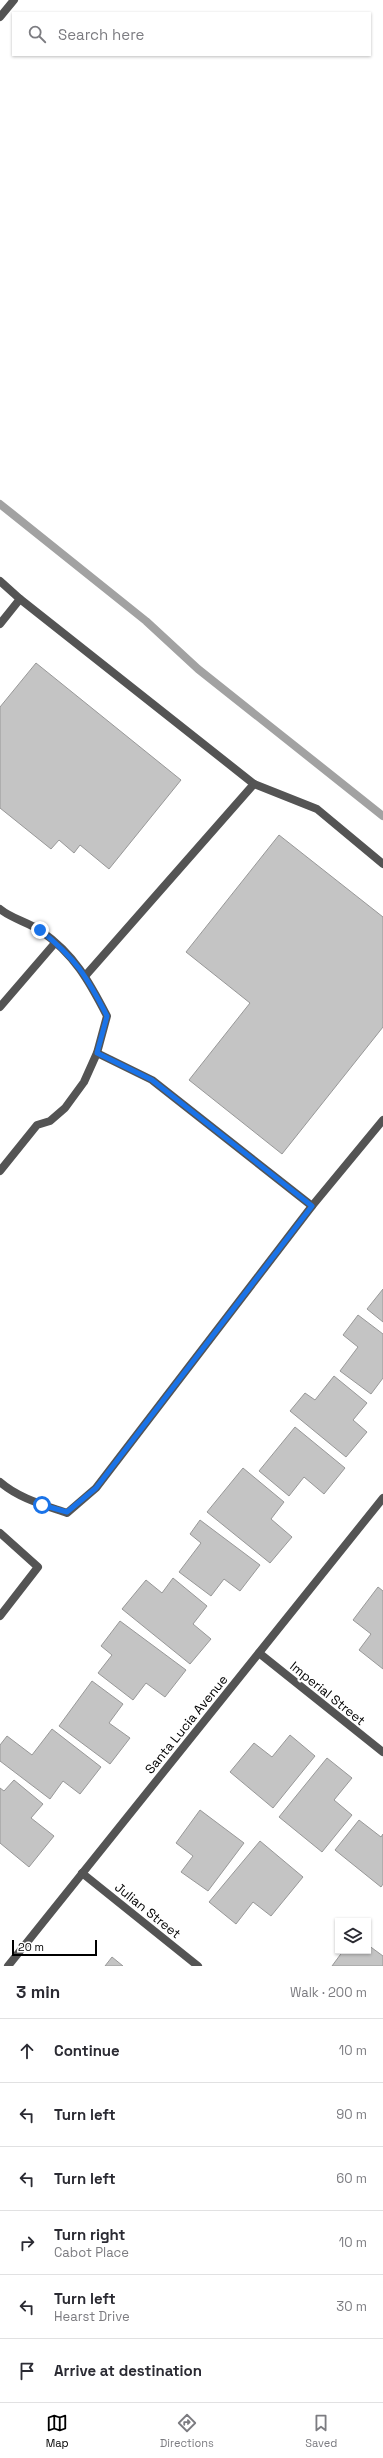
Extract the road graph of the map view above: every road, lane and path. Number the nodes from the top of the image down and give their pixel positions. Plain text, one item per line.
1 (14, 0) edge
2 (0, 17) edge
3 (0, 581) edge
4 (20, 599) junction
5 (0, 624) edge
6 (254, 784) junction
7 (383, 864) edge
8 (0, 909) edge
9 (55, 943) junction
10 (86, 975) junction
11 (0, 1007) edge
12 (97, 1053) junction
13 (383, 1120) edge
14 (0, 1171) edge
15 (312, 1206) junction
16 (0, 1482) edge
17 (383, 1498) edge
18 (0, 1533) edge
19 (0, 1616) edge
20 (259, 1653) junction
21 (383, 1752) edge
22 (82, 1873) junction
23 (8, 1966) edge
24 (198, 1966) edge

1 - 2 street
3 - 4 street
4 - 5 street
4 - 6 street
6 - 7 street
6 - 10 street
8 - 9 street
9 - 10 street
9 - 11 street
10 - 12 street
12 - 14 street
12 - 15 street
13 - 15 street
15 - 16 street
17 - 20 street, Santa Lucia Avenue
18 - 19 street
20 - 21 street, Imperial Street
20 - 22 street, Santa Lucia Avenue
22 - 23 street, Santa Lucia Avenue
22 - 24 street, Julian Street

